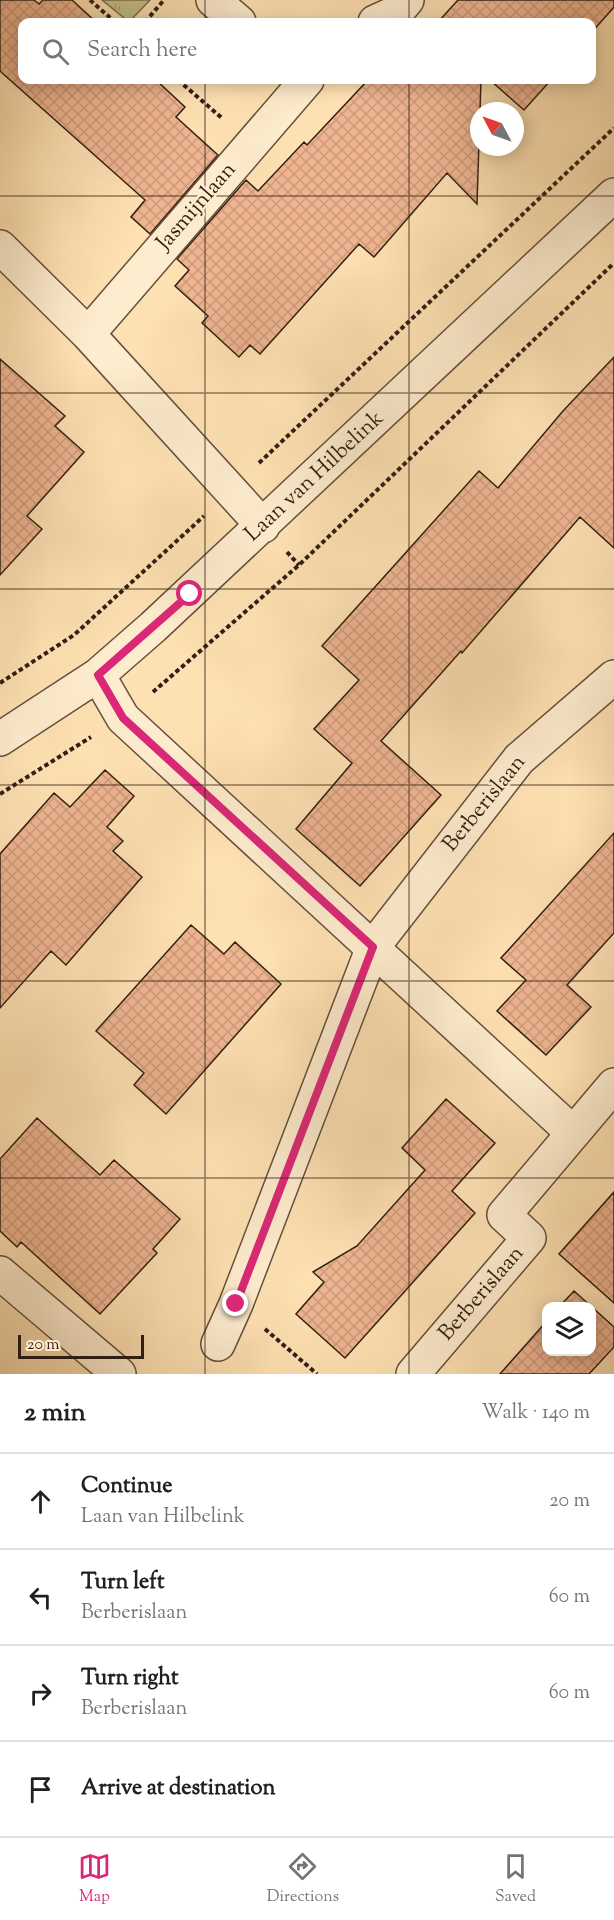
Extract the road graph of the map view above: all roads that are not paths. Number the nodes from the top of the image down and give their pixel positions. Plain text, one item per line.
1 (213, 0) edge
2 (407, 0) edge
3 (235, 18) edge
4 (384, 18) edge
5 (303, 84) edge
6 (614, 195) edge
7 (0, 247) edge
8 (88, 334) junction
9 (263, 526) junction
10 (98, 675) junction
11 (614, 677) edge
12 (0, 739) edge
13 (373, 947) junction
14 (614, 1085) edge
15 (573, 1133) junction
16 (0, 1273) edge
17 (218, 1344) dead end
18 (119, 1374) edge
19 (413, 1374) edge

1 - 3 street
2 - 4 street
5 - 8 street, Jasmijnlaan
6 - 9 street, Laan van Hilbelink
7 - 8 street
8 - 9 street
9 - 10 street, Laan van Hilbelink
10 - 12 street, Laan van Hilbelink
10 - 13 street
11 - 13 street, Berberislaan
13 - 15 street
13 - 17 street, Berberislaan
14 - 15 street, Berberislaan
15 - 19 street, Berberislaan
16 - 18 street

